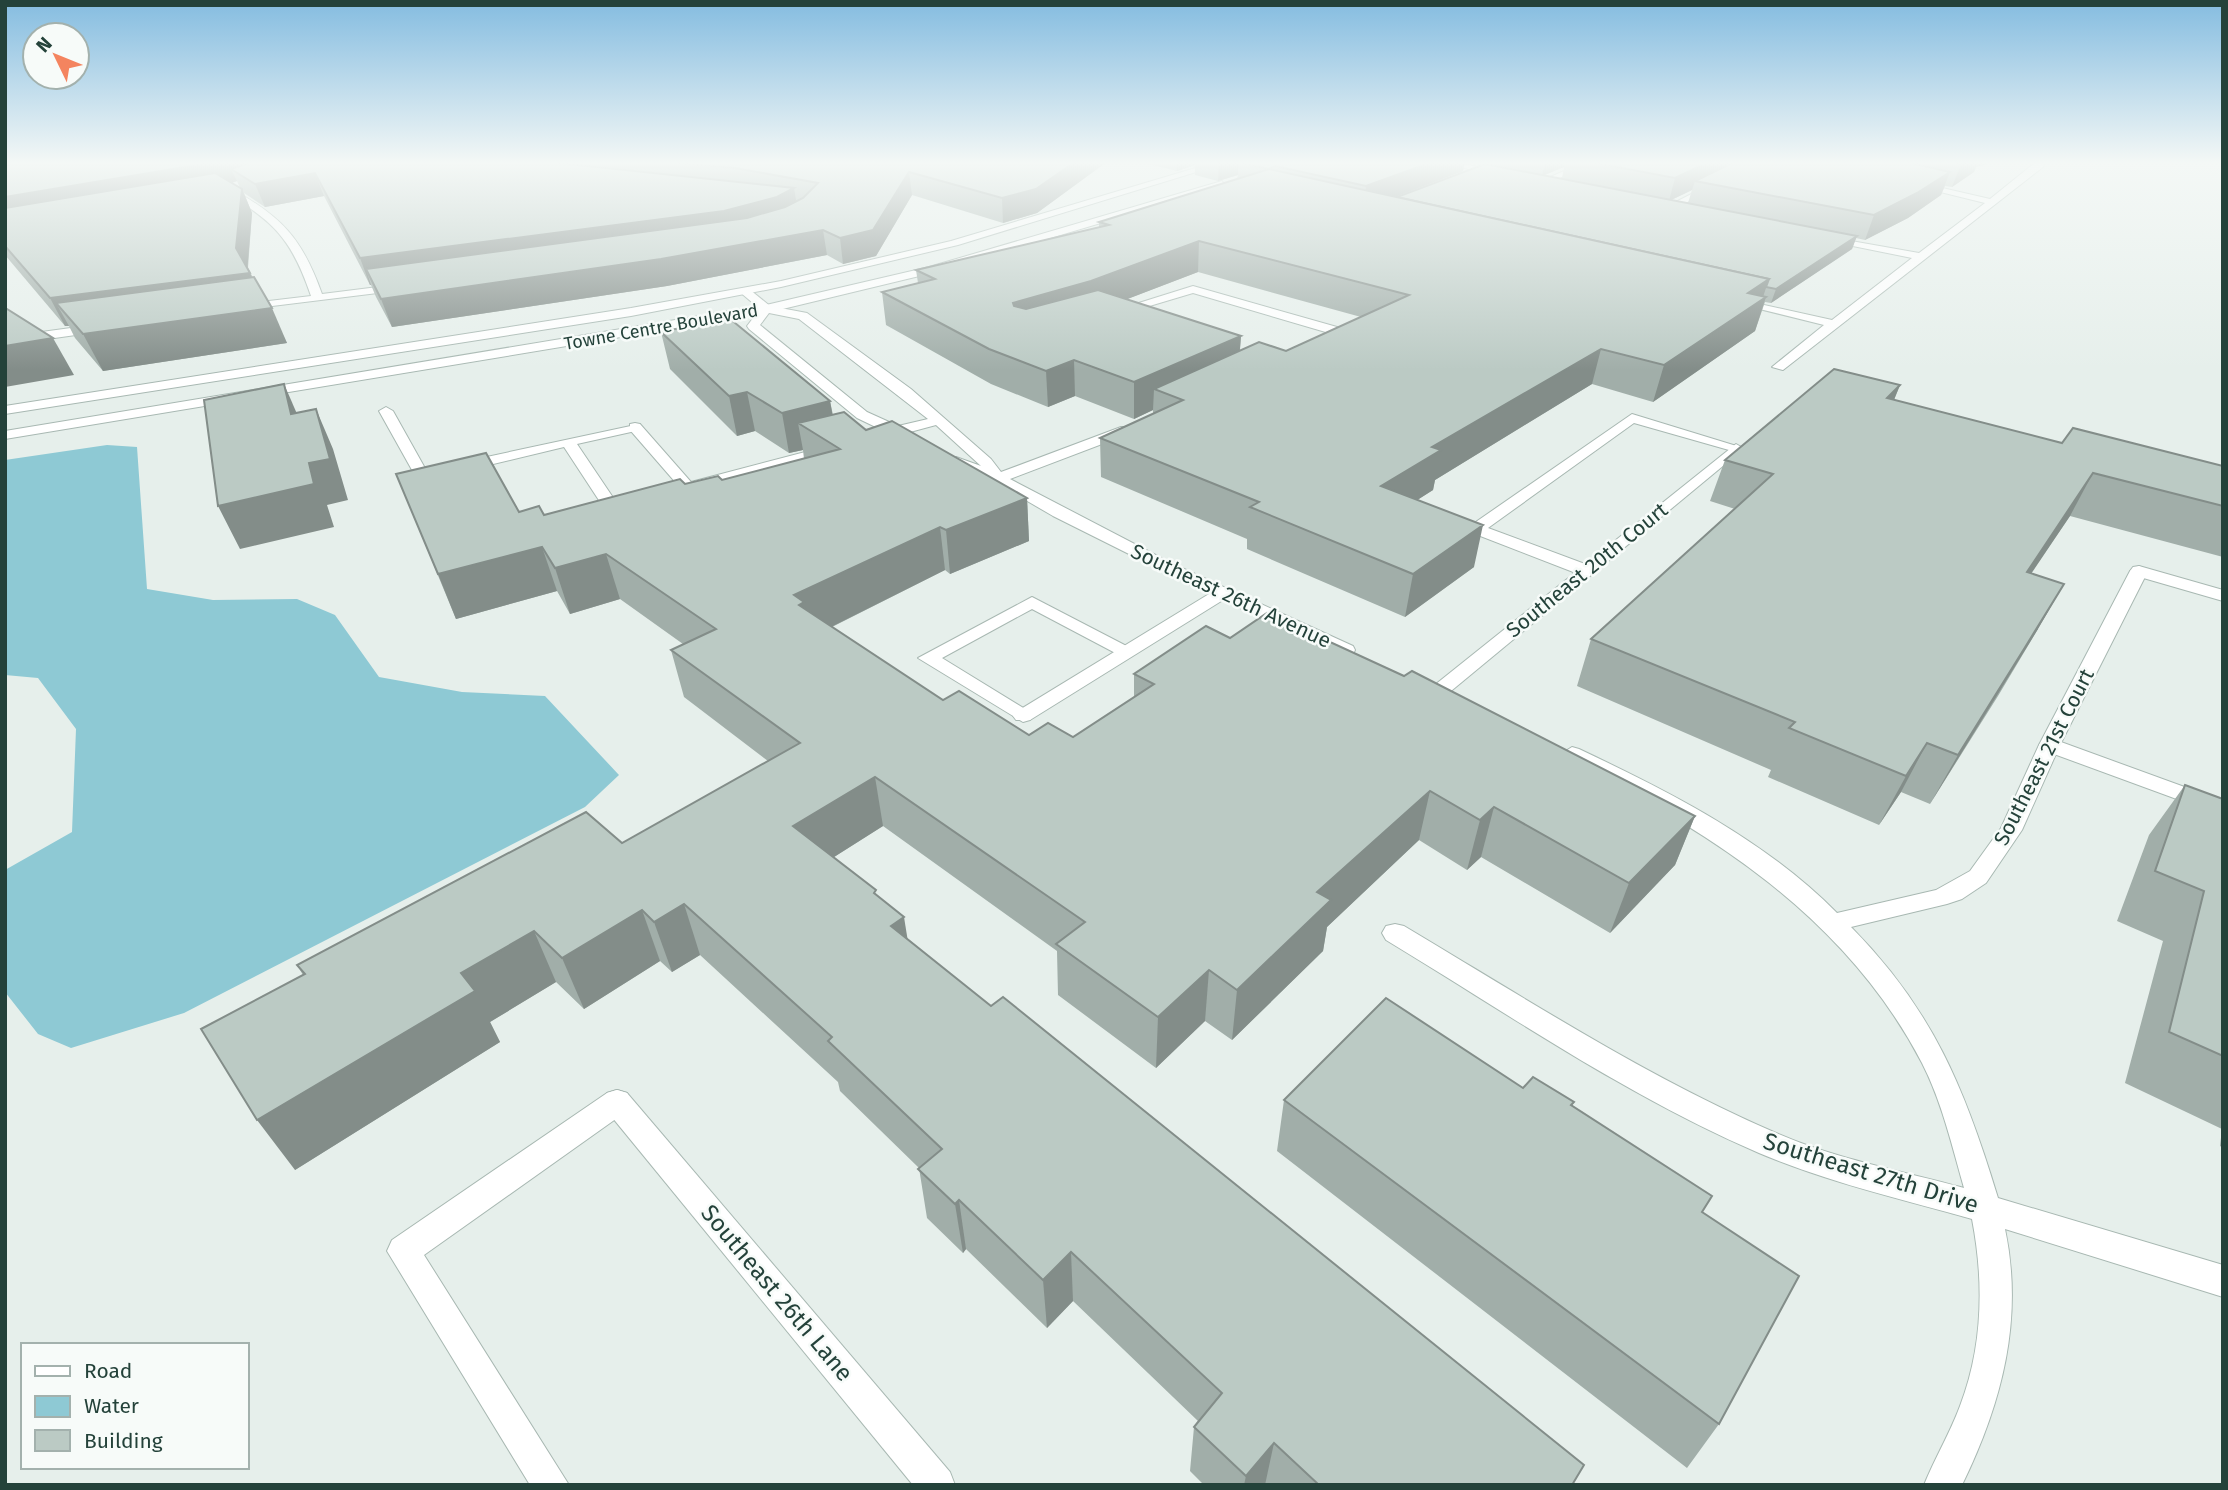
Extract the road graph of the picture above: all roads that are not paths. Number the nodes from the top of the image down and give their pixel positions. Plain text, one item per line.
1 (285, 231) edge
2 (994, 231) edge
3 (1066, 231) edge
4 (1955, 231) edge
5 (982, 234) junction
6 (1816, 236) edge
7 (1017, 246) junction
8 (1921, 257) junction
9 (414, 285) edge
10 (746, 291) junction
11 (318, 298) junction
12 (1730, 300) edge
13 (236, 309) edge
14 (766, 309) junction
15 (1107, 314) edge
16 (1834, 324) junction
17 (114, 326) edge
18 (5, 341) edge
19 (1308, 347) edge
20 (1778, 368) dead end
21 (5, 410) edge
22 (386, 411) dead end
23 (939, 420) junction
24 (1139, 425) edge
25 (897, 431) junction
26 (5, 435) edge
27 (875, 437) edge
28 (568, 442) junction
29 (922, 443) edge
30 (841, 446) edge
31 (946, 456) edge
32 (998, 478) junction
33 (638, 501) edge
34 (1587, 571) junction
35 (1222, 593) junction
36 (2223, 596) edge
37 (1128, 652) junction
38 (1364, 658) edge
39 (1413, 681) edge
40 (1438, 692) junction
41 (1463, 704) edge
42 (1548, 743) edge
43 (2050, 745) junction
44 (2223, 809) edge
45 (1831, 923) junction
46 (1395, 933) dead end
47 (1988, 1209) junction
48 (2223, 1281) edge
49 (934, 1484) edge
50 (551, 1485) edge
51 (1942, 1485) edge

1 - 11 street
2 - 5 street, Towne Centre Boulevard
3 - 7 street, Towne Centre Boulevard
4 - 8 street
5 - 7 street
5 - 10 street, Towne Centre Boulevard
6 - 8 street
7 - 14 street, Towne Centre Boulevard
8 - 16 street
9 - 11 street
10 - 14 street
10 - 21 street, Towne Centre Boulevard
11 - 13 street
12 - 16 street
14 - 23 street, Southeast 26th Avenue
14 - 25 street
14 - 26 street, Towne Centre Boulevard
15 - 19 street
16 - 20 street
17 - 18 street
22 - 28 street
23 - 25 street
23 - 32 street, Southeast 26th Avenue
24 - 32 street
25 - 27 street
25 - 29 street
28 - 30 street
28 - 33 street
31 - 32 street, Southeast 26th Avenue
32 - 35 street, Southeast 26th Avenue
34 - 34 street, Southeast 20th Court
34 - 40 street, Southeast 20th Court
35 - 37 street
35 - 38 street, Southeast 26th Avenue
36 - 43 street, Southeast 21st Court
37 - 37 street
39 - 40 street
40 - 41 street
42 - 45 street
43 - 44 street
43 - 45 street, Southeast 21st Court
45 - 47 street
46 - 47 street, Southeast 27th Drive
47 - 48 street, Southeast 27th Drive
47 - 51 street
49 - 50 street, Southeast 26th Lane

